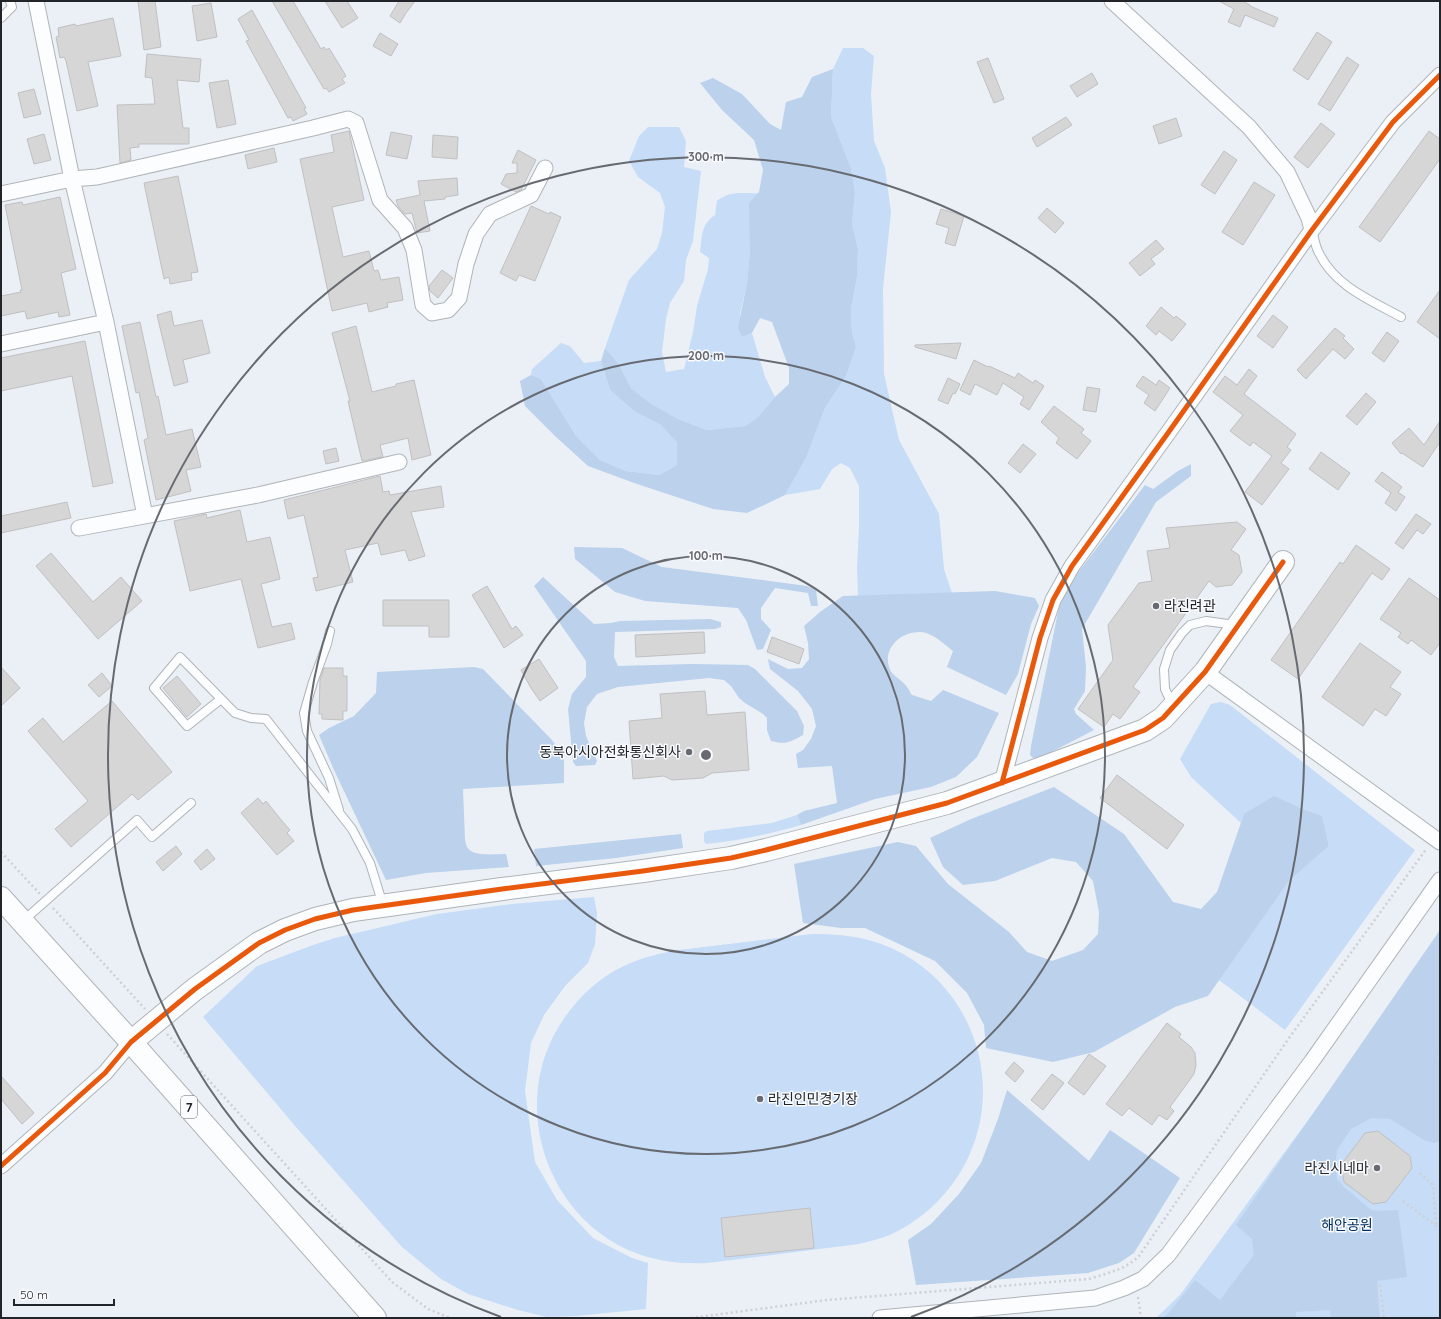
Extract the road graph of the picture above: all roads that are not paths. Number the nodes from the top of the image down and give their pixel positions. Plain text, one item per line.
1 (10, 1) edge
2 (36, 1) edge
3 (1112, 1) edge
4 (1, 18) edge
5 (1440, 75) edge
6 (545, 168) dead end
7 (72, 179) junction
8 (1, 194) edge
9 (1312, 230) junction
10 (1402, 317) dead end
11 (106, 322) junction
12 (1, 344) edge
13 (399, 462) dead end
14 (144, 516) junction
15 (79, 528) dead end
16 (1283, 562) dead end
17 (1238, 626) junction
18 (330, 631) dead end
19 (1205, 672) junction
20 (221, 699) junction
21 (1174, 706) junction
22 (1002, 783) junction
23 (191, 803) dead end
24 (340, 815) junction
25 (1437, 840) edge
26 (1440, 880) edge
27 (1, 898) edge
28 (383, 906) junction
29 (23, 922) junction
30 (131, 1042) junction
31 (1, 1166) edge
32 (375, 1318) edge
33 (880, 1318) edge

1 - 4 lane
2 - 7 street
3 - 9 street
5 - 9 street
6 - 7 street
7 - 8 street
7 - 11 street
9 - 10 lane
9 - 22 street
11 - 12 street
11 - 14 street
13 - 14 street
14 - 15 street
16 - 17 main road
17 - 19 main road
17 - 21 lane
18 - 24 lane
19 - 21 main road
19 - 25 street
20 - 20 lane
20 - 24 lane
21 - 22 main road
22 - 28 main road
23 - 29 lane
24 - 28 lane
26 - 33 street
27 - 29 main road, 7
28 - 30 main road
29 - 30 main road, 7
30 - 31 street
30 - 32 main road, 7

